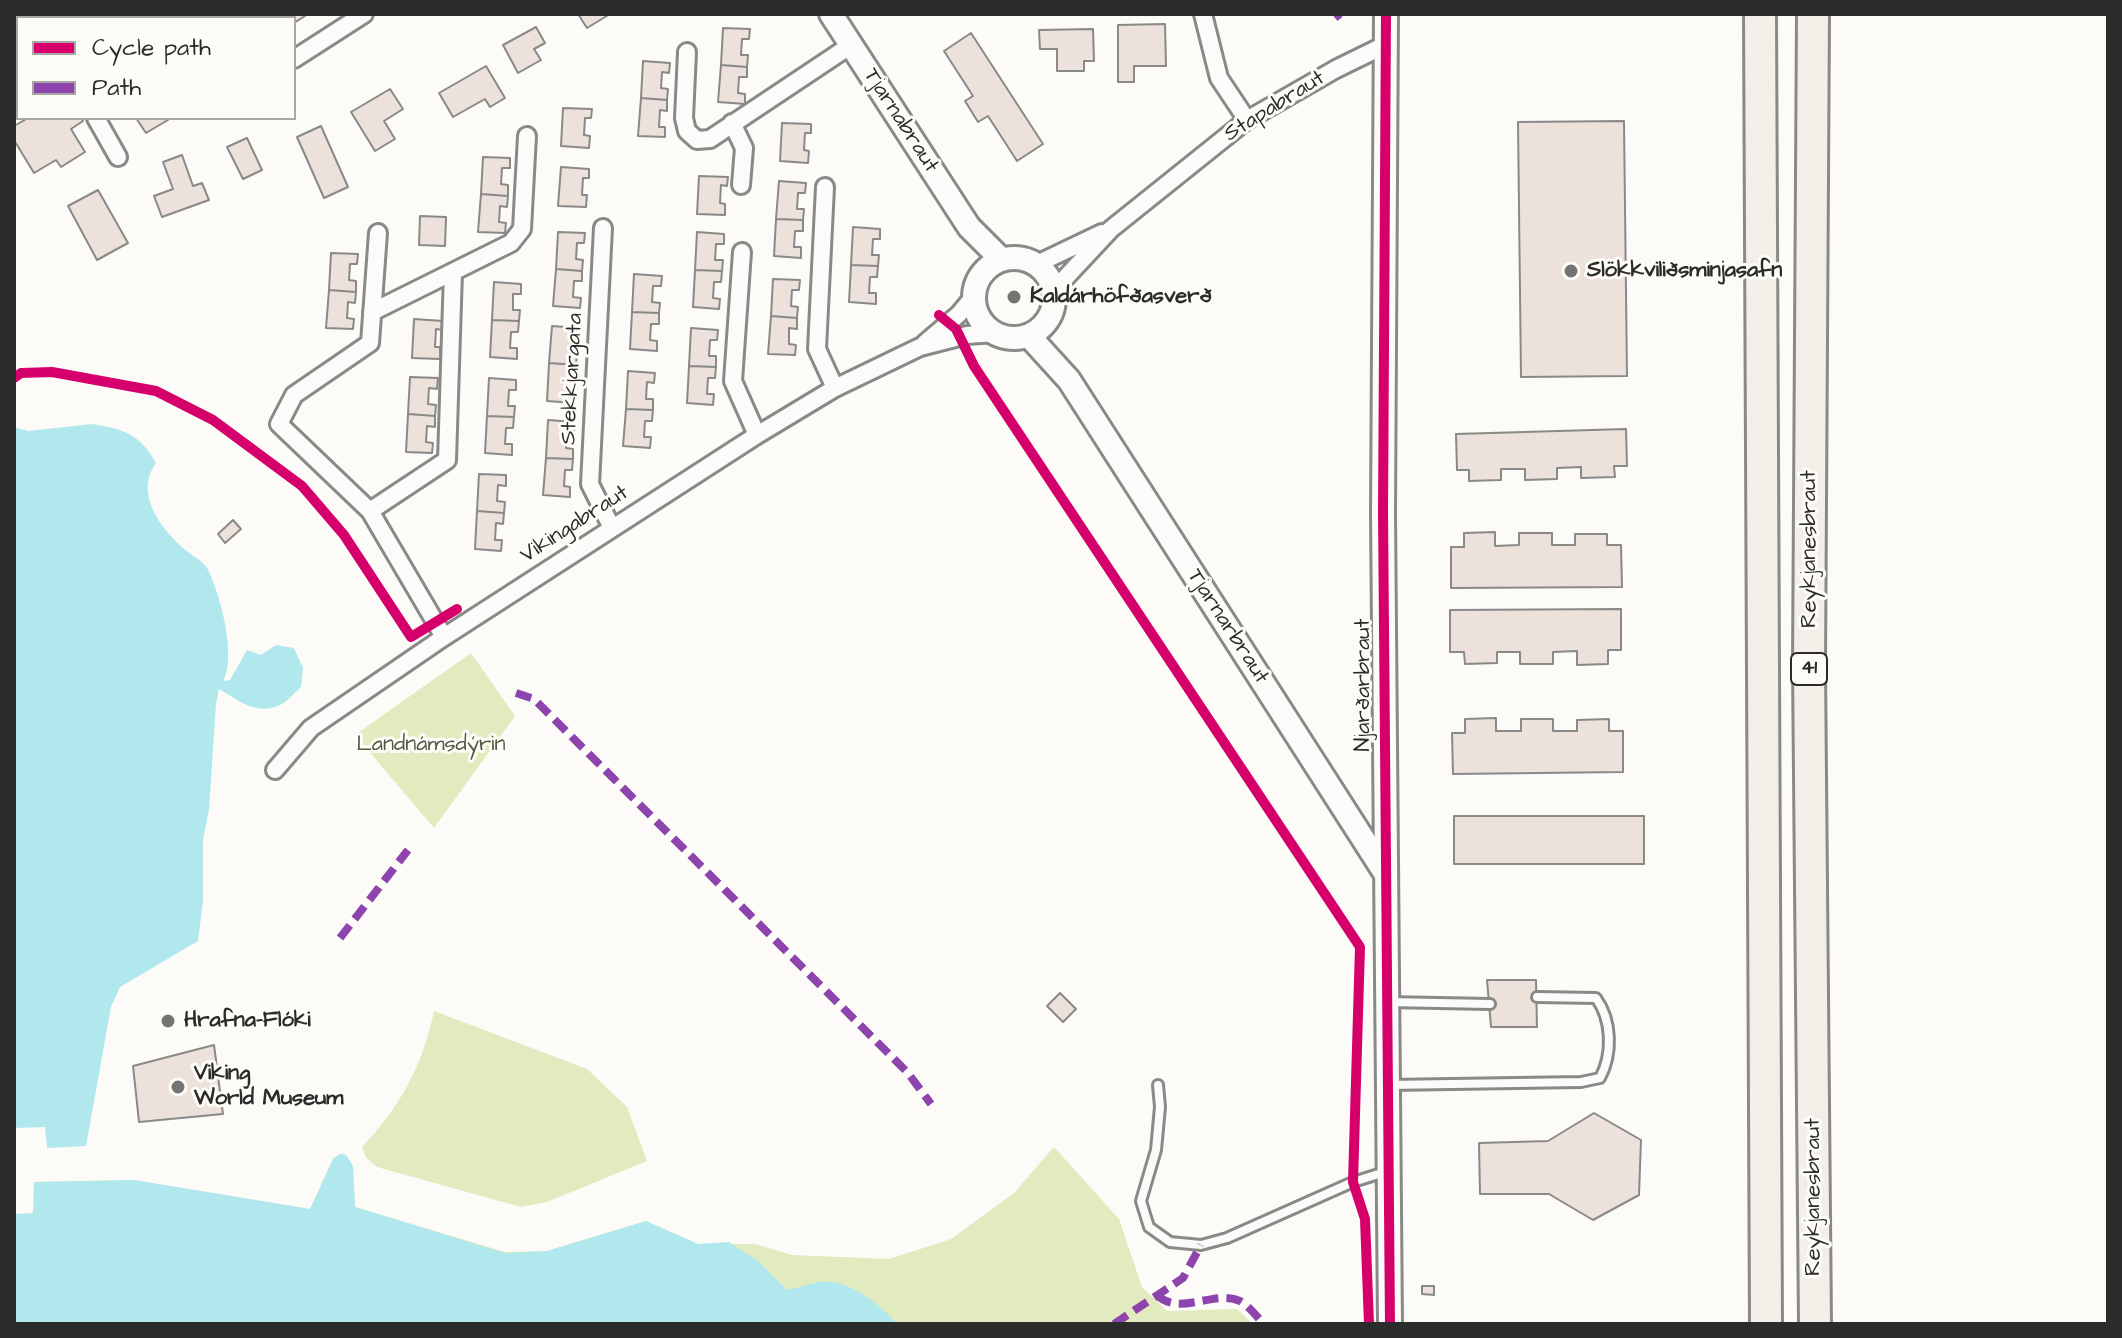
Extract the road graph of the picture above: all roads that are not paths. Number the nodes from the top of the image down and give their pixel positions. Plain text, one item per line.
1 (364, 14) edge
2 (831, 14) edge
3 (1203, 14) edge
4 (1386, 14) edge
5 (1760, 14) edge
6 (1813, 14) edge
7 (851, 45) junction
8 (1385, 45) junction
9 (687, 52) dead end
10 (296, 58) edge
11 (97, 120) edge
12 (1247, 120) junction
13 (732, 123) junction
14 (527, 136) dead end
15 (118, 157) dead end
16 (741, 185) dead end
17 (825, 187) dead end
18 (969, 227) junction
19 (603, 228) dead end
20 (1111, 229) junction
21 (378, 233) dead end
22 (742, 252) dead end
23 (1001, 259) junction
24 (1037, 264) junction
25 (453, 272) junction
26 (977, 285) junction
27 (1054, 290) junction
28 (372, 312) junction
29 (1047, 321) junction
30 (995, 333) junction
31 (1029, 336) junction
32 (920, 347) junction
33 (1069, 380) junction
34 (835, 388) junction
35 (757, 435) junction
36 (370, 511) junction
37 (612, 528) junction
38 (444, 637) junction
39 (275, 770) dead end
40 (1385, 874) junction
41 (1537, 997) dead end
42 (1386, 1002) junction
43 (1490, 1004) dead end
44 (1158, 1085) dead end
45 (1387, 1085) junction
46 (1388, 1171) junction
47 (1390, 1324) edge
48 (1766, 1324) edge
49 (1815, 1324) edge

1 - 10 street
2 - 7 street, Tjarnabraut
3 - 12 street
4 - 8 street
5 - 48 highway, 41
6 - 49 highway, Reykjanesbraut / 41
7 - 13 street
7 - 18 street, Tjarnabraut
8 - 12 street, Stapabraut
8 - 40 street, Njarðarbraut
9 - 13 street
11 - 15 street
12 - 20 street, Stapabraut
13 - 16 street
14 - 25 street
17 - 34 street
18 - 23 street, Tjarnabraut
18 - 26 street, Tjarnabraut
19 - 37 street, Stekkjargata
20 - 24 street, Stapabraut
20 - 27 street, Stapabraut
21 - 28 street
22 - 35 street
23 - 24 street
23 - 26 street
24 - 27 street
25 - 28 street
25 - 36 street
26 - 30 street
26 - 32 street, Vikingabraut
27 - 29 street
28 - 36 street
29 - 31 street
29 - 33 street, Tjarnarbraut
30 - 31 street
30 - 32 street, Vikingabraut
31 - 33 street, Tjarnarbraut
32 - 34 street, Vikingabraut
33 - 40 street, Tjarnarbraut
34 - 35 street, Vikingabraut
35 - 37 street, Vikingabraut
36 - 38 street
37 - 38 street, Vikingabraut
38 - 39 street, Vikingabraut
40 - 42 street, Njarðarbraut
41 - 45 lane
42 - 43 lane
42 - 45 street, Njarðarbraut
44 - 46 lane
45 - 46 street, Njarðarbraut
46 - 47 street, Njarðarbraut

